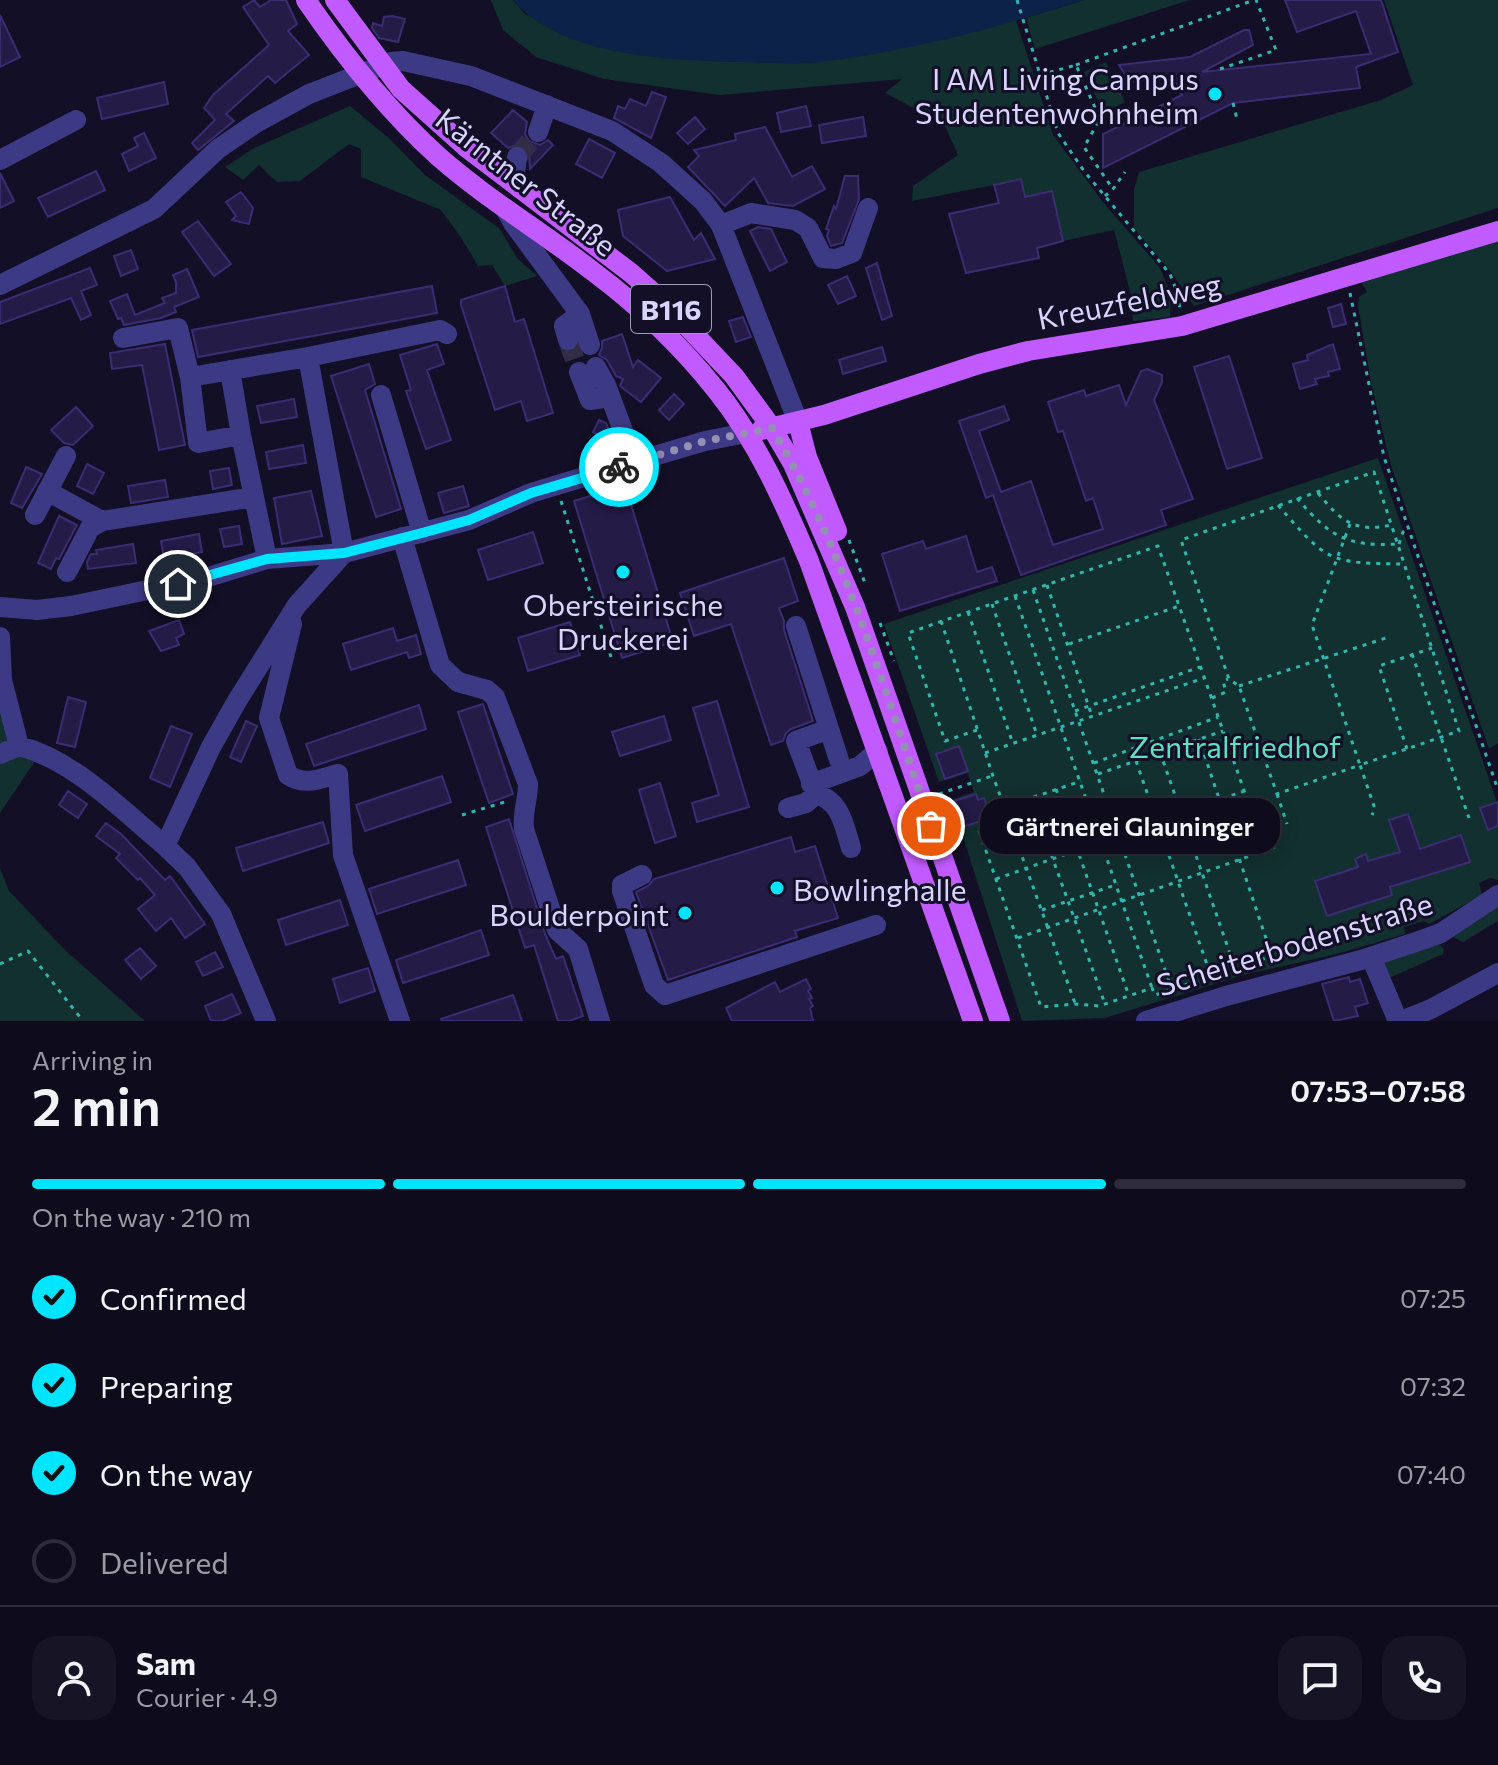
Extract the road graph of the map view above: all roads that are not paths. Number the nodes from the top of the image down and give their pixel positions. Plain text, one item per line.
1 (306, 0) edge
2 (335, 0) edge
3 (382, 65) junction
4 (359, 74) junction
5 (547, 105) junction
6 (76, 120) dead end
7 (538, 132) tunnel mouth
8 (517, 157) dead end
9 (0, 160) edge
10 (520, 189) junction
11 (868, 208) dead end
12 (506, 210) junction
13 (721, 225) junction
14 (1498, 231) edge
15 (0, 285) edge
16 (580, 314) junction
17 (447, 334) dead end
18 (123, 338) dead end
19 (568, 340) tunnel mouth
20 (590, 345) tunnel mouth
21 (308, 357) junction
22 (587, 369) tunnel mouth
23 (230, 370) junction
24 (190, 377) junction
25 (381, 395) dead end
26 (798, 422) junction
27 (772, 428) junction
28 (746, 433) junction
29 (241, 435) junction
30 (66, 456) dead end
31 (635, 463) junction
32 (47, 491) junction
33 (254, 497) junction
34 (35, 515) dead end
35 (102, 521) junction
36 (412, 535) junction
37 (344, 553) junction
38 (267, 559) junction
39 (839, 568) junction
40 (67, 572) dead end
41 (297, 605) junction
42 (0, 607) edge
43 (796, 626) dead end
44 (0, 637) edge
45 (829, 729) junction
46 (19, 746) junction
47 (878, 751) junction
48 (0, 754) edge
49 (839, 760) dead end
50 (814, 789) junction
51 (788, 808) dead end
52 (165, 846) junction
53 (851, 848) dead end
54 (642, 875) dead end
55 (1498, 895) edge
56 (876, 925) dead end
57 (1371, 957) junction
58 (1498, 973) edge
59 (266, 1021) edge
60 (400, 1021) edge
61 (600, 1021) edge
62 (973, 1021) edge
63 (1000, 1021) edge
64 (1146, 1021) edge
65 (1399, 1021) edge

1 - 4 main road, Kärntner Straße / B116
2 - 3 main road, Kärntner Straße / B116
3 - 4 street
3 - 5 street, Kärntner Straße
3 - 10 main road, Kärntner Straße / B116
4 - 12 main road, Kärntner Straße / B116
4 - 15 street
5 - 7 street
5 - 13 street, Kärntner Straße
6 - 9 street
8 - 10 street
10 - 27 main road, Kärntner Straße / B116
11 - 13 street
12 - 16 street
12 - 28 main road, Kärntner Straße / B116
13 - 26 street, Kärntner Straße
14 - 26 main road, Kreuzfeldweg
16 - 19 street
16 - 20 street
17 - 21 street
18 - 24 street
21 - 23 street
21 - 37 street
22 - 31 street
23 - 24 street
23 - 29 street
24 - 29 street
25 - 36 street
26 - 27 main road, Kreuzfeldweg
26 - 39 main road
27 - 28 main road, Kreuzfeldweg
27 - 39 main road, Kärntner Straße / B116
28 - 31 street
28 - 47 main road, Kärntner Straße / B116
29 - 33 street
30 - 32 street
31 - 36 street
32 - 34 street
32 - 35 street
33 - 35 street
33 - 38 street
35 - 40 street
36 - 37 street
36 - 61 street
37 - 38 street
37 - 41 street
38 - 42 street
39 - 63 main road, Kärntner Straße / B116
41 - 52 street
41 - 60 street
43 - 45 street
44 - 46 street
45 - 49 street
45 - 50 street
46 - 48 street
46 - 52 street
47 - 50 street
47 - 62 main road, Kärntner Straße / B116
50 - 51 street
50 - 53 street
52 - 59 street
54 - 56 street
55 - 57 street, Scheiterbodenstraße
57 - 64 street, Scheiterbodenstraße
57 - 65 street
58 - 65 street

